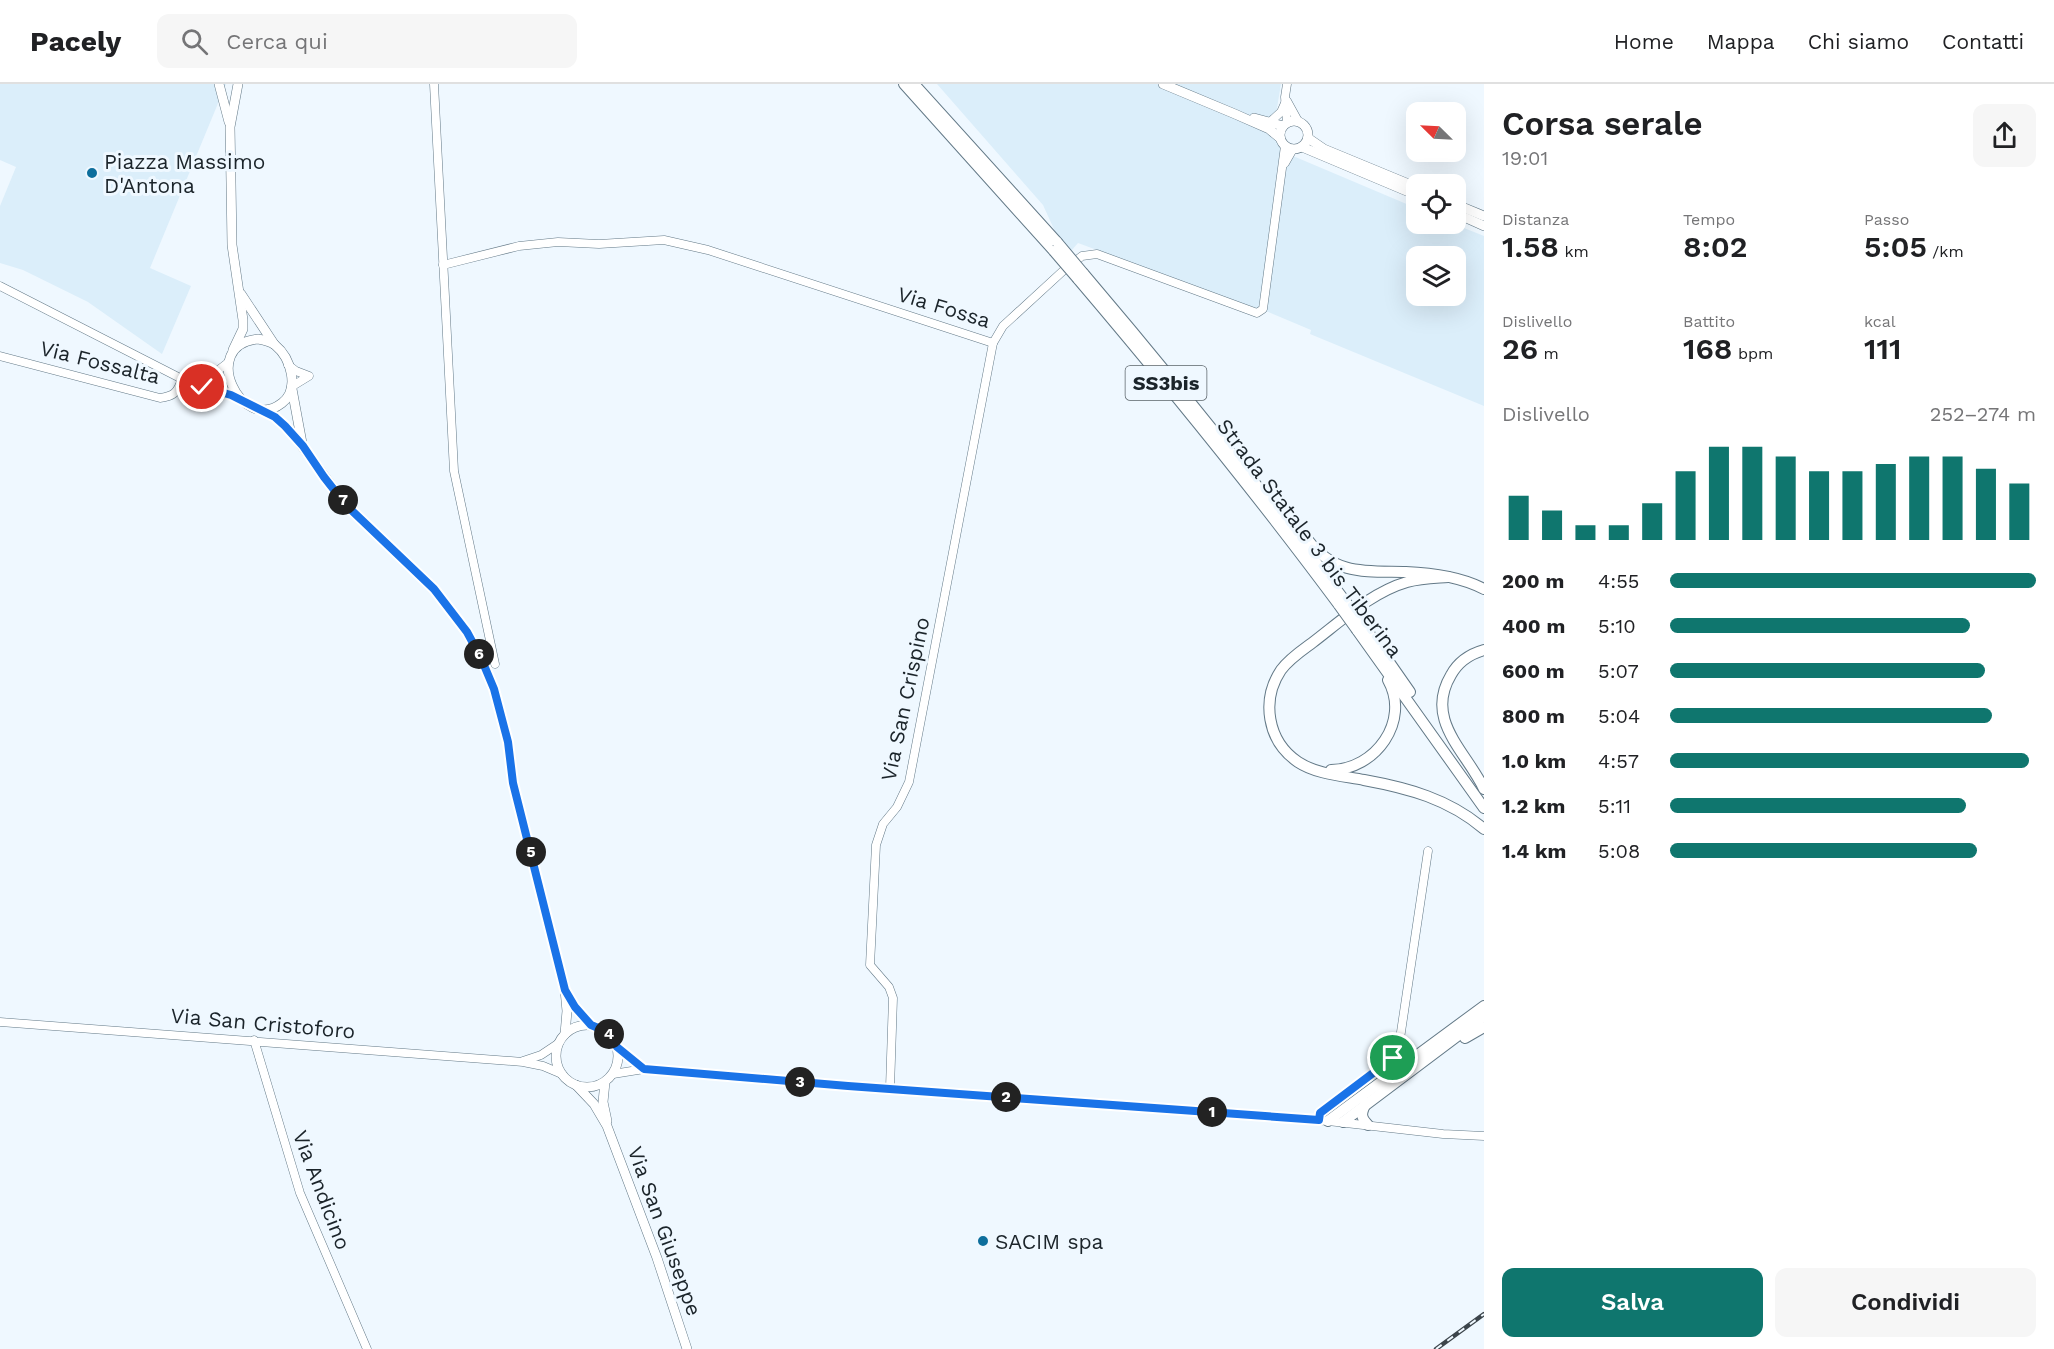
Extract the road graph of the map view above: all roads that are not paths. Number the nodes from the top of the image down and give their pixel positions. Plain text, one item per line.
1 (219, 84) edge
2 (238, 84) edge
3 (434, 84) edge
4 (904, 84) edge
5 (914, 84) edge
6 (1163, 84) edge
7 (1287, 84) edge
8 (1286, 99) junction
9 (1235, 114) junction
10 (1298, 121) junction
11 (1270, 122) junction
12 (1285, 124) junction
13 (230, 127) junction
14 (1308, 138) junction
15 (1290, 145) junction
16 (1406, 183) edge
17 (1406, 191) edge
18 (1466, 208) edge
19 (1483, 214) edge
20 (1466, 218) edge
21 (1484, 226) edge
22 (1055, 246) junction
23 (443, 265) junction
24 (0, 286) edge
25 (239, 291) junction
26 (993, 343) junction
27 (274, 344) junction
28 (233, 350) junction
29 (0, 356) edge
30 (229, 362) junction
31 (288, 365) junction
32 (184, 380) junction
33 (291, 387) junction
34 (242, 400) junction
35 (262, 410) junction
36 (303, 446) junction
37 (1278, 518) junction
38 (1448, 577) junction
39 (1484, 589) edge
40 (1360, 628) junction
41 (1484, 650) edge
42 (495, 664) dead end
43 (1318, 770) junction
44 (1484, 789) edge
45 (1484, 798) edge
46 (1484, 808) edge
47 (1484, 829) edge
48 (1428, 851) dead end
49 (565, 990) junction
50 (1484, 1006) edge
51 (1484, 1016) edge
52 (0, 1022) edge
53 (591, 1025) junction
54 (1484, 1027) edge
55 (566, 1034) junction
56 (254, 1040) junction
57 (559, 1043) junction
58 (617, 1047) junction
59 (1430, 1056) junction
60 (523, 1062) junction
61 (644, 1069) junction
62 (562, 1074) junction
63 (613, 1074) junction
64 (605, 1082) junction
65 (576, 1085) junction
66 (890, 1088) junction
67 (1366, 1103) junction
68 (1323, 1120) junction
69 (1343, 1122) junction
70 (1368, 1125) junction
71 (607, 1126) junction
72 (1484, 1136) edge
73 (367, 1349) edge
74 (687, 1349) edge

1 - 13 main road
2 - 13 main road
3 - 23 street
4 - 22 highway, Strada Statale 3 bis Tiberina / SS3bis
5 - 22 highway, Strada Statale 3 bis Tiberina / SS3bis
6 - 9 main road
7 - 8 street
8 - 10 street
8 - 11 street
8 - 12 street
9 - 11 main road
9 - 15 main road
10 - 12 main road
10 - 14 main road
11 - 12 main road
12 - 15 main road
13 - 25 main road
14 - 15 main road
14 - 16 main road
15 - 17 main road
15 - 26 street, Via Fossa
18 - 19 main road
20 - 21 main road
22 - 37 highway, Strada Statale 3 bis Tiberina / SS3bis, bridge
23 - 26 street, Via Fossa
23 - 42 street
24 - 32 street
25 - 27 main road
25 - 28 main road
26 - 66 street, Via San Crispino
27 - 28 main road
27 - 31 main road
28 - 30 main road
29 - 32 street, Via Fossalta
30 - 32 street
30 - 34 main road
31 - 33 main road
31 - 33 street
32 - 34 street
33 - 35 main road
33 - 36 main road
34 - 35 main road
35 - 36 main road
36 - 49 main road
37 - 38 highway
37 - 40 highway, Strada Statale 3 bis Tiberina / SS3bis, bridge
38 - 39 highway
38 - 43 highway
40 - 43 highway
40 - 45 highway, Strada Statale 3 bis Tiberina / SS3bis
40 - 46 highway, Strada Statale 3 bis Tiberina / SS3bis
41 - 44 highway
43 - 47 highway
48 - 68 street
49 - 53 main road
49 - 55 main road
50 - 68 highway
51 - 59 highway
52 - 56 street, Via San Cristoforo
53 - 55 main road
53 - 58 main road
54 - 59 highway
55 - 57 main road
56 - 60 street, Via San Cristoforo
56 - 73 street, Via Andicino
57 - 60 street
57 - 62 main road
58 - 61 street
58 - 63 main road
59 - 67 highway
60 - 62 street, Via San Cristoforo
61 - 63 street
61 - 66 street
62 - 65 main road
63 - 64 main road
64 - 65 main road
64 - 71 main road, Via San Giuseppe
65 - 71 main road, Via San Giuseppe
66 - 68 street
67 - 69 highway
67 - 70 highway
68 - 69 street
69 - 70 street
70 - 72 street
71 - 74 main road, Via San Giuseppe

